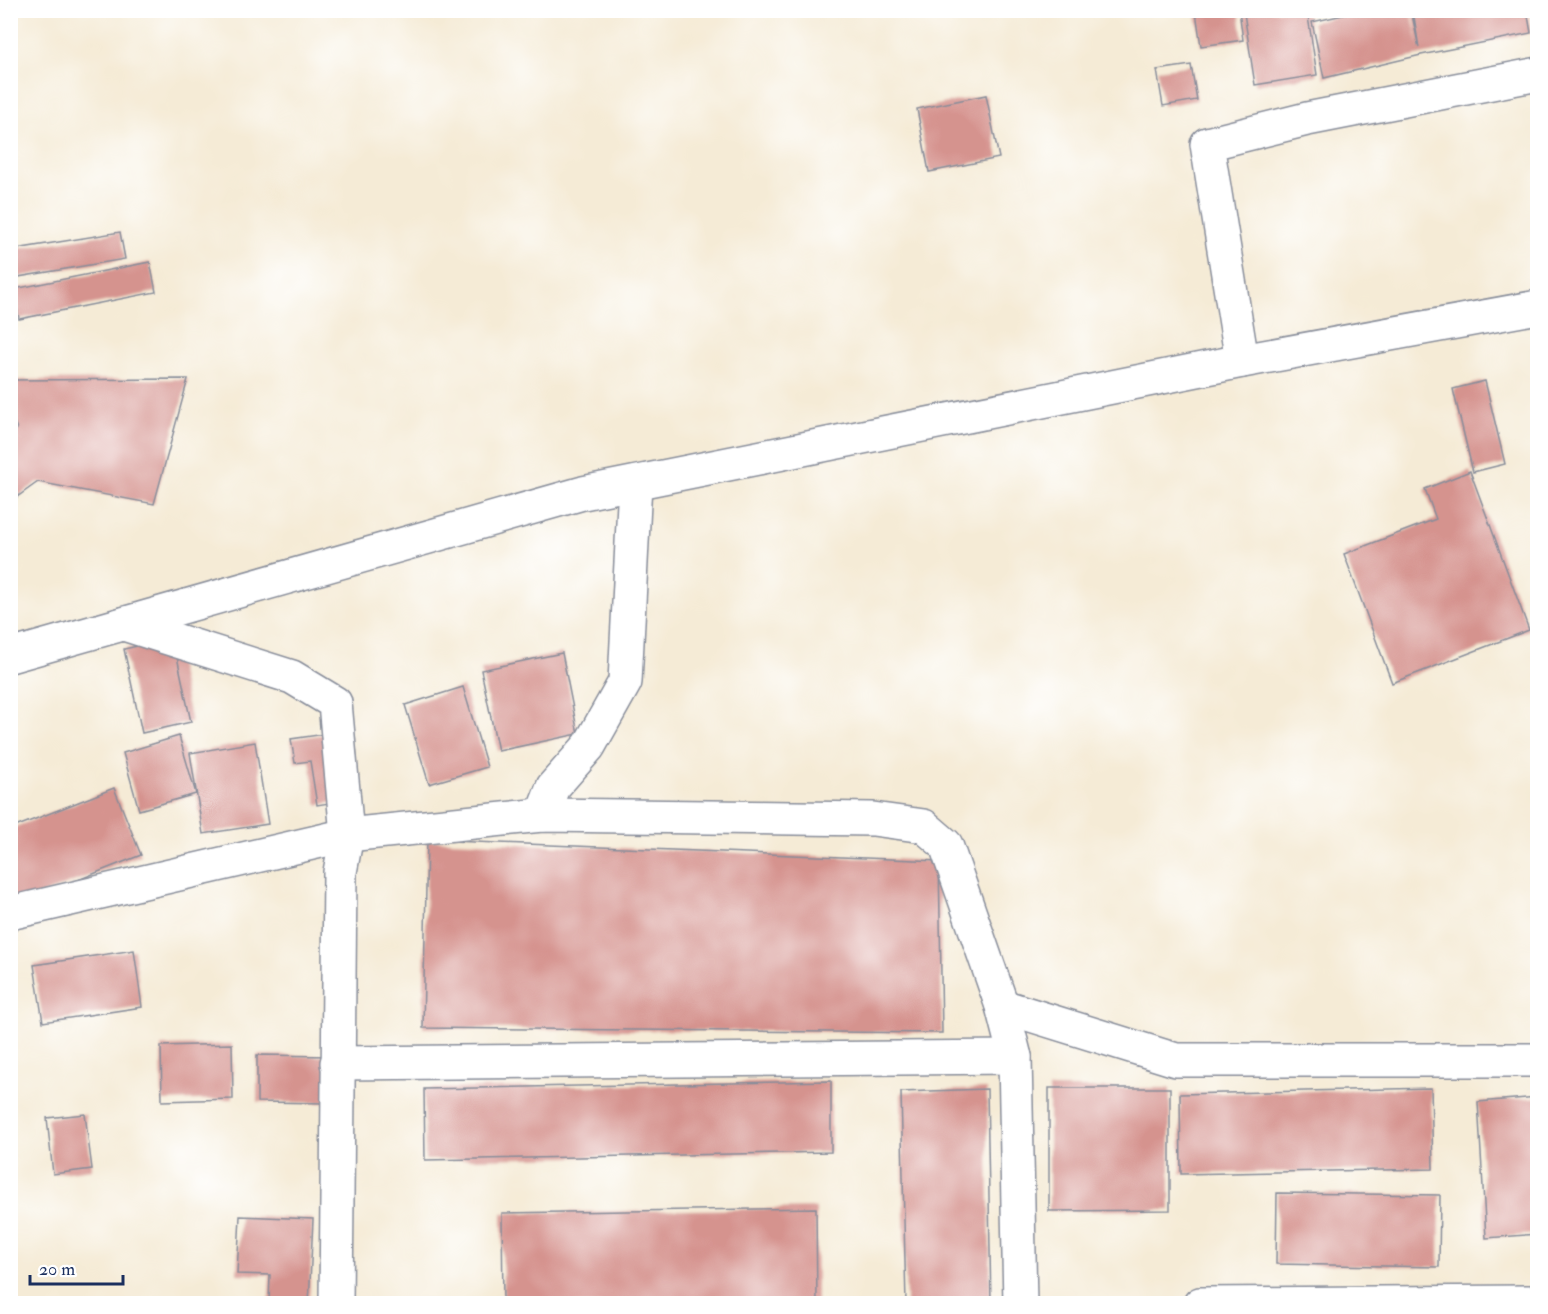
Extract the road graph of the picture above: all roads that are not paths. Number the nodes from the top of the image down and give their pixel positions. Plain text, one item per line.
1 (1538, 74) edge
2 (1538, 308) edge
3 (1242, 361) junction
4 (636, 483) junction
5 (124, 624) junction
6 (10, 656) edge
7 (542, 815) junction
8 (347, 835) junction
9 (10, 913) edge
10 (1002, 1006) junction
11 (1015, 1057) junction
12 (1538, 1060) edge
13 (337, 1063) junction
14 (1538, 1302) edge
15 (336, 1304) edge
16 (1020, 1304) edge
17 (1200, 1304) edge

1 - 3 street
2 - 3 street
3 - 4 street
4 - 5 street
4 - 7 street
5 - 6 street
5 - 8 street
7 - 8 street
7 - 10 street
8 - 9 street
8 - 13 street
10 - 11 street
10 - 12 street
11 - 13 street
11 - 16 street
13 - 15 street
14 - 17 street

